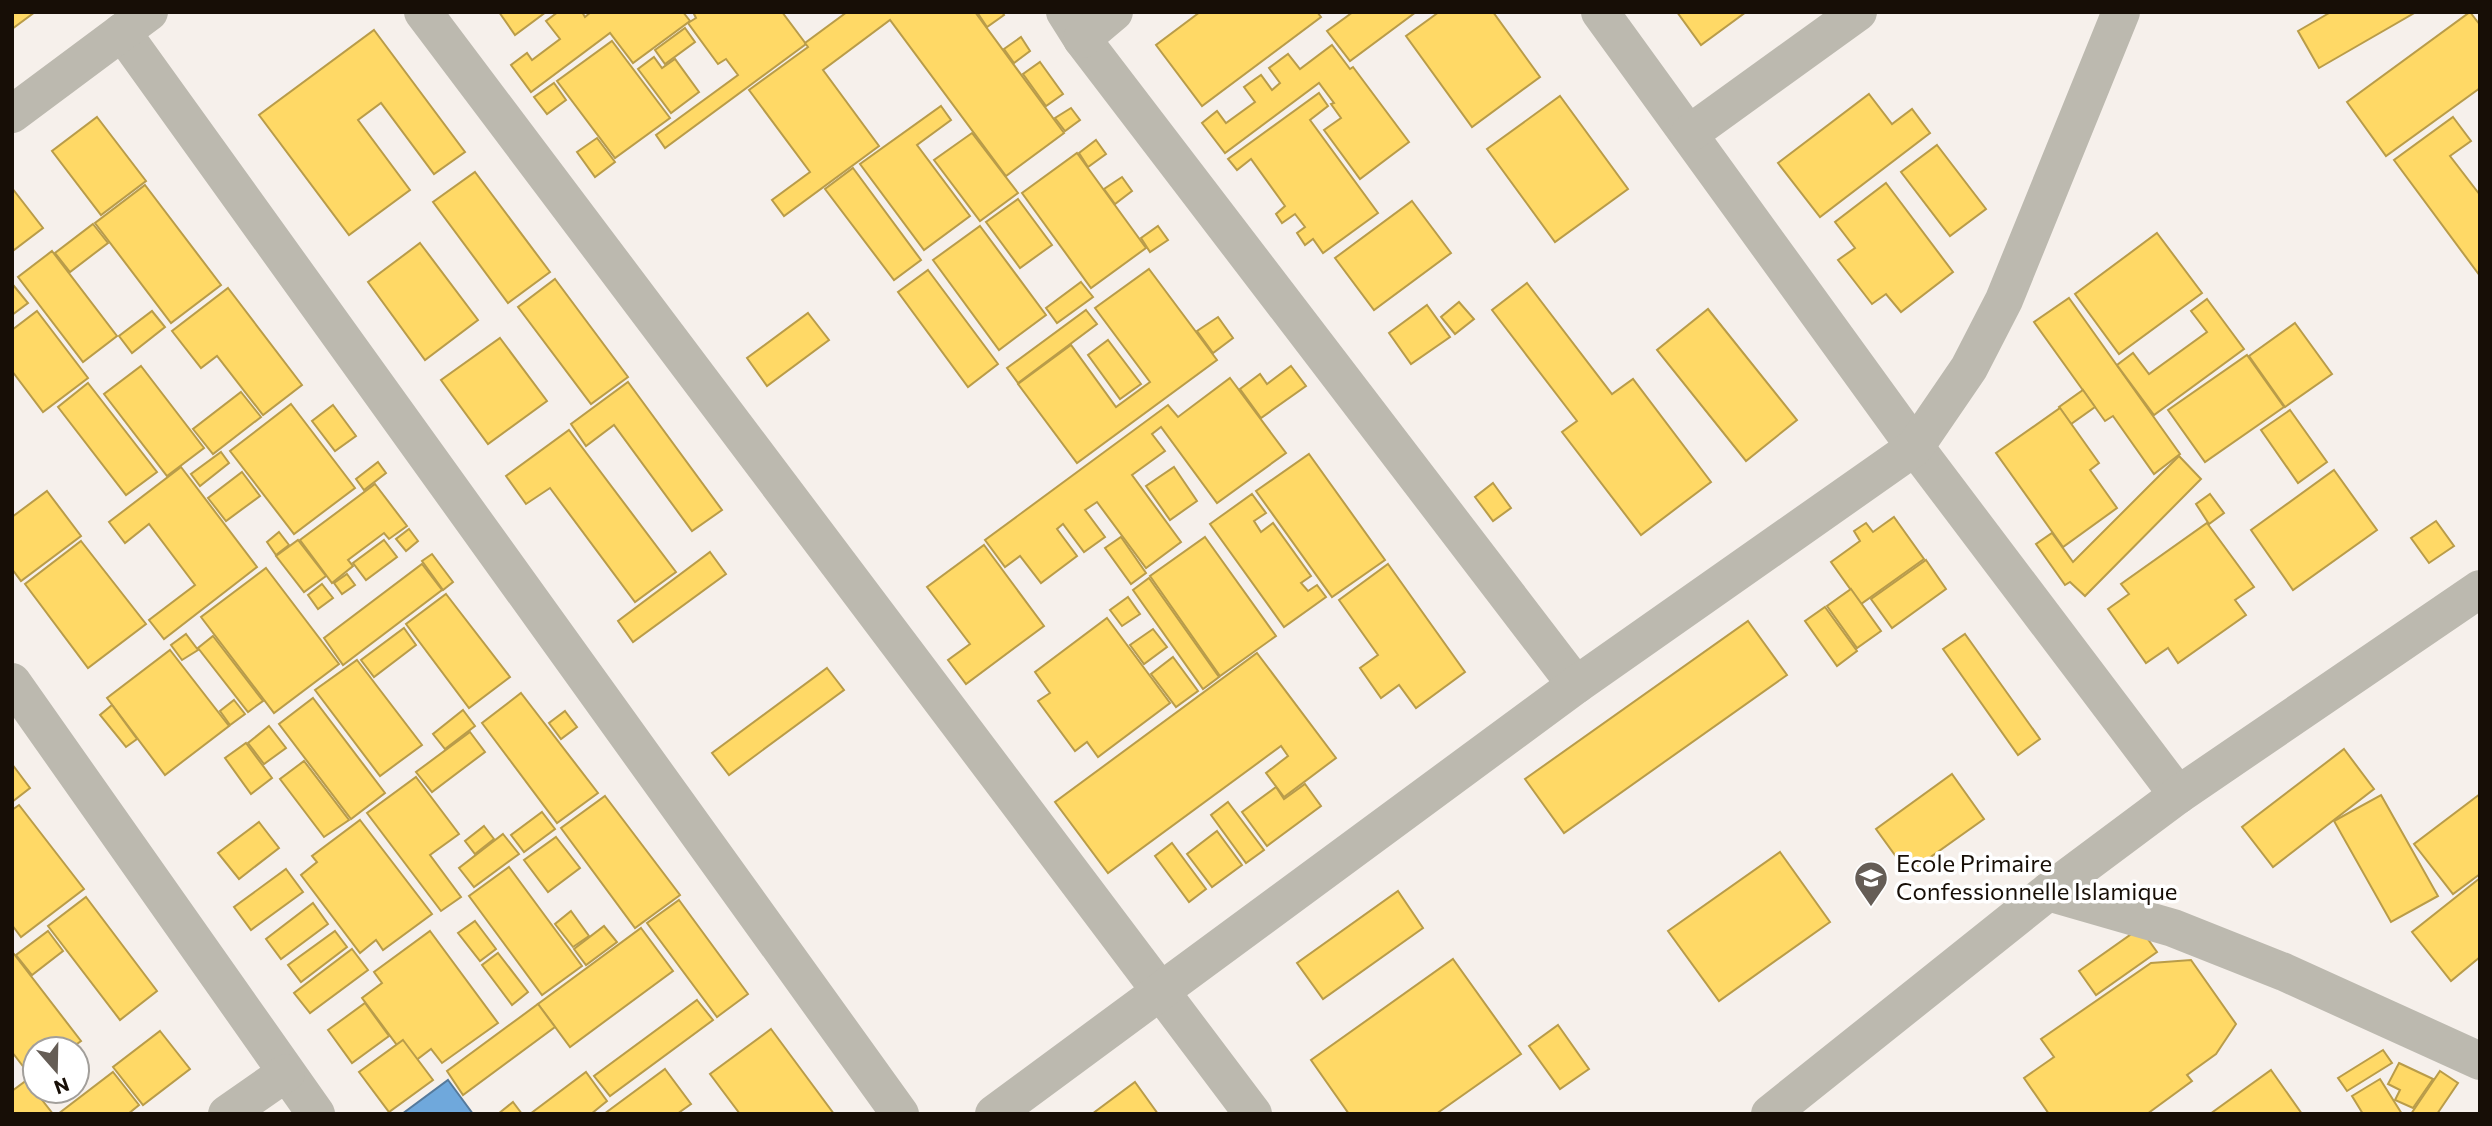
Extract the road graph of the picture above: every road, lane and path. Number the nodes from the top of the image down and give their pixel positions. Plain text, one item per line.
1 (423, 12) edge
2 (1114, 12) edge
3 (1600, 12) edge
4 (1858, 12) edge
5 (2121, 12) edge
6 (136, 22) edge
7 (1074, 25) edge
8 (12, 114) edge
9 (1689, 134) junction
10 (1915, 447) junction
11 (2480, 589) edge
12 (12, 682) edge
13 (1576, 685) junction
14 (2178, 795) junction
15 (2048, 892) junction
16 (1160, 990) junction
17 (2480, 1061) edge
18 (286, 1073) junction
19 (227, 1114) edge
20 (316, 1114) edge
21 (900, 1114) edge
22 (994, 1114) edge
23 (1253, 1114) edge
24 (1769, 1114) edge

1 - 16 street
2 - 7 street
3 - 9 street
4 - 9 street
5 - 10 street
6 - 8 street
6 - 21 street
7 - 13 street
9 - 10 street
10 - 13 street
10 - 14 street
11 - 14 street
12 - 18 street
13 - 16 street
14 - 15 street
15 - 17 street
15 - 24 street
16 - 22 street
16 - 23 street
18 - 19 street
18 - 20 street

